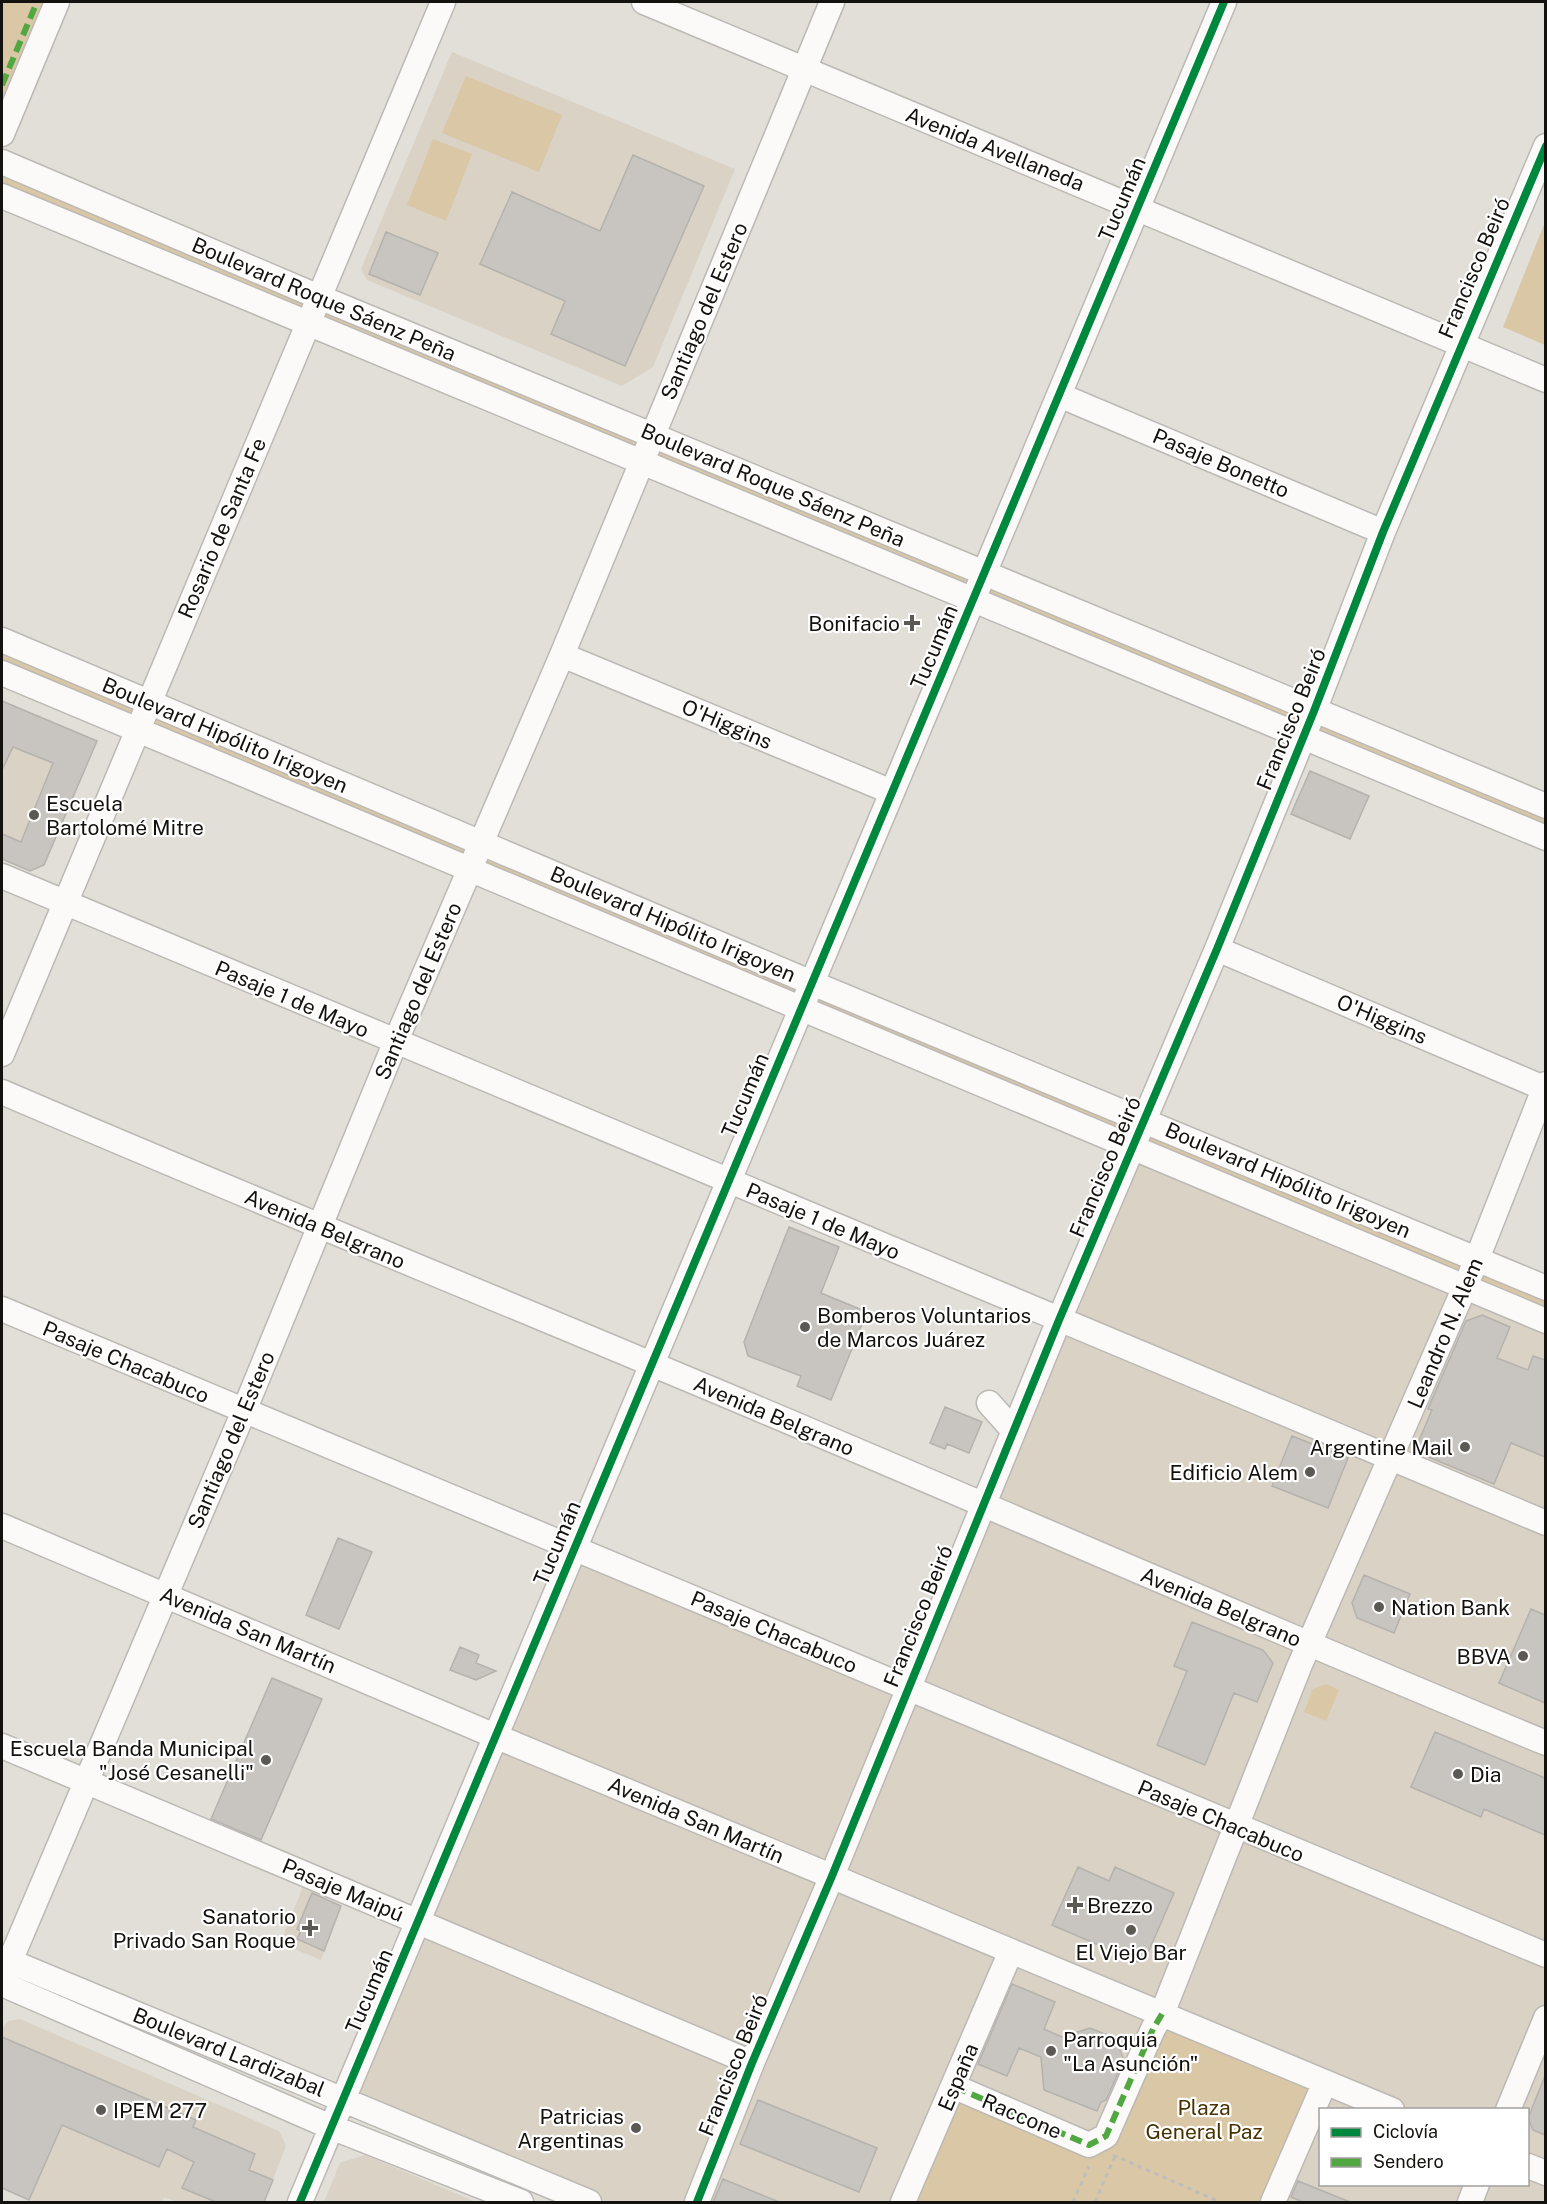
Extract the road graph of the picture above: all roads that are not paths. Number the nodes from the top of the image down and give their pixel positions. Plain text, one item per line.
1 (57, 2) edge
2 (443, 2) edge
3 (644, 2) edge
4 (832, 2) edge
5 (1224, 2) edge
6 (804, 70) junction
7 (2, 134) edge
8 (1545, 146) edge
9 (2, 162) edge
10 (2, 196) edge
11 (1138, 208) junction
12 (319, 297) junction
13 (308, 323) junction
14 (1460, 345) junction
15 (1545, 380) edge
16 (1059, 394) junction
17 (652, 435) junction
18 (641, 463) junction
19 (1383, 532) junction
20 (984, 573) junction
21 (973, 601) junction
22 (2, 640) edge
23 (562, 655) junction
24 (2, 673) edge
25 (148, 703) junction
26 (1314, 711) junction
27 (137, 730) junction
28 (1304, 735) junction
29 (892, 792) junction
30 (1545, 806) edge
31 (1545, 838) edge
32 (482, 843) junction
33 (471, 870) junction
34 (2, 876) edge
35 (64, 903) junction
36 (1217, 949) junction
37 (812, 983) junction
38 (801, 1008) junction
39 (395, 1043) junction
40 (2, 1054) edge
41 (1545, 1087) edge
42 (2, 1092) edge
43 (1145, 1120) junction
44 (1134, 1148) junction
45 (729, 1181) junction
46 (321, 1228) junction
47 (1477, 1259) junction
48 (1465, 1287) junction
49 (1545, 1288) edge
50 (2, 1309) edge
51 (1059, 1320) junction
52 (1545, 1321) edge
53 (652, 1364) junction
54 (989, 1403) dead end
55 (244, 1412) junction
56 (1013, 1431) junction
57 (1390, 1458) junction
58 (983, 1504) junction
59 (1545, 1523) edge
60 (2, 1526) edge
61 (574, 1548) junction
62 (165, 1595) junction
63 (1309, 1644) junction
64 (908, 1688) junction
65 (495, 1736) junction
66 (1545, 1743) edge
67 (2, 1746) edge
68 (86, 1782) junction
69 (1234, 1827) junction
70 (831, 1876) junction
71 (417, 1922) junction
72 (1011, 1951) junction
73 (1545, 1955) edge
74 (3, 1971) edge
75 (1162, 2014) junction
76 (1545, 2018) edge
77 (752, 2063) junction
78 (1325, 2082) junction
79 (954, 2087) junction
80 (343, 2099) junction
81 (1390, 2108) edge
82 (1508, 2108) edge
83 (331, 2127) junction
84 (1093, 2147) joint
85 (1529, 2167) edge
86 (1545, 2174) edge
87 (1476, 2186) edge
88 (300, 2202) edge
89 (522, 2202) edge
90 (589, 2202) edge
91 (697, 2202) edge
92 (903, 2202) edge
93 (1273, 2202) edge
94 (1470, 2202) edge

1 - 7 street
2 - 12 street, Rosario de Santa Fe
3 - 6 street, Avenida Avellaneda
4 - 6 street, Santiago del Estero
5 - 11 street, Tucumán
6 - 11 street, Avenida Avellaneda
6 - 17 street, Santiago del Estero
8 - 14 street, Francisco Beiró
9 - 12 street, Boulevard Roque Sáenz Peña
10 - 13 street, Boulevard Roque Sáenz Peña
11 - 14 street, Avenida Avellaneda
11 - 16 street, Tucumán
12 - 13 street, Rosario de Santa Fe
12 - 17 street, Boulevard Roque Sáenz Peña
13 - 18 street, Boulevard Roque Sáenz Peña
13 - 25 street, Rosario de Santa Fe
14 - 15 street, Avenida Avellaneda
14 - 19 street, Francisco Beiró
16 - 19 street, Pasaje Bonetto
16 - 20 street, Tucumán
17 - 18 street, Santiago del Estero
17 - 20 street, Boulevard Roque Sáenz Peña
18 - 21 street, Boulevard Roque Sáenz Peña
18 - 23 street, Santiago del Estero
19 - 26 street, Francisco Beiró
20 - 21 street, Tucumán
20 - 26 street, Boulevard Roque Sáenz Peña
21 - 28 street, Boulevard Roque Sáenz Peña
21 - 29 street, Tucumán
22 - 25 street, Boulevard Hipólito Irigoyen
23 - 29 street, O'Higgins
23 - 32 street, Santiago del Estero
24 - 27 street, Boulevard Hipólito Irigoyen
25 - 27 street, Rosario de Santa Fe
25 - 32 street, Boulevard Hipólito Irigoyen
26 - 28 street, Francisco Beiró
26 - 30 street, Boulevard Roque Sáenz Peña
27 - 33 street, Boulevard Hipólito Irigoyen
27 - 35 street, Rosario de Santa Fe
28 - 31 street, Boulevard Roque Sáenz Peña
28 - 36 street, Francisco Beiró
29 - 37 street, Tucumán
32 - 33 street, Santiago del Estero
32 - 37 street, Boulevard Hipólito Irigoyen
33 - 38 street, Boulevard Hipólito Irigoyen
33 - 39 street, Santiago del Estero
34 - 35 street, Pasaje 1 de Mayo
35 - 39 street, Pasaje 1 de Mayo
35 - 40 street, Rosario de Santa Fe
36 - 41 street, O'Higgins
36 - 43 street, Francisco Beiró
37 - 38 street, Tucumán
37 - 43 street, Boulevard Hipólito Irigoyen
38 - 44 street, Boulevard Hipólito Irigoyen
38 - 45 street, Tucumán
39 - 45 street, Pasaje 1 de Mayo
39 - 46 street, Santiago del Estero
41 - 47 street, Leandro N. Alem
42 - 46 street, Avenida Belgrano
43 - 44 street, Francisco Beiró
43 - 47 street, Boulevard Hipólito Irigoyen
44 - 48 street, Boulevard Hipólito Irigoyen
44 - 51 street, Francisco Beiró
45 - 51 street, Pasaje 1 de Mayo
45 - 53 street, Tucumán
46 - 53 street, Avenida Belgrano
46 - 55 street, Santiago del Estero
47 - 48 street, Leandro N. Alem
47 - 49 street, Boulevard Hipólito Irigoyen
48 - 52 street, Boulevard Hipólito Irigoyen
48 - 57 street, Leandro N. Alem
50 - 55 street, Pasaje Chacabuco
51 - 56 street, Francisco Beiró
51 - 57 street, Pasaje 1 de Mayo
53 - 58 street, Avenida Belgrano
53 - 61 street, Tucumán
54 - 56 street
55 - 61 street, Pasaje Chacabuco
55 - 62 street, Santiago del Estero
56 - 58 street, Francisco Beiró
57 - 59 street, Pasaje 1 de Mayo
57 - 63 street, Leandro N. Alem
58 - 63 street, Avenida Belgrano
58 - 64 street, Francisco Beiró
60 - 62 street, Avenida San Martín
61 - 64 street, Pasaje Chacabuco
61 - 65 street, Tucumán
62 - 65 street, Avenida San Martín
62 - 68 street, Santiago del Estero
63 - 66 street, Avenida Belgrano
63 - 69 street, Leandro N. Alem
64 - 69 street, Pasaje Chacabuco
64 - 70 street, Francisco Beiró
65 - 70 street, Avenida San Martín
65 - 71 street, Tucumán
67 - 68 street, Pasaje Maipú
68 - 71 street, Pasaje Maipú
68 - 74 street, Santiago del Estero
69 - 73 street, Pasaje Chacabuco
69 - 75 street, Leandro N. Alem
70 - 72 street, Avenida San Martín
70 - 77 street, Francisco Beiró
71 - 77 street, Pasaje Maipú
71 - 80 street, Tucumán
72 - 75 street, Avenida San Martín
72 - 79 street, España
74 - 80 street, Boulevard Lardizabal
74 - 83 street, Boulevard Lardizabal
75 - 78 street, Avenida San Martín
75 - 84 street, Leandro N. Alem
76 - 82 street
77 - 91 street, Francisco Beiró
78 - 81 street, Avenida San Martín
78 - 93 street
79 - 84 street, Raccone
79 - 92 street, España
80 - 83 street, Tucumán
80 - 90 street, Boulevard Lardizabal
83 - 88 street, Tucumán
83 - 89 street, Boulevard Lardizabal
85 - 86 street
87 - 94 street

